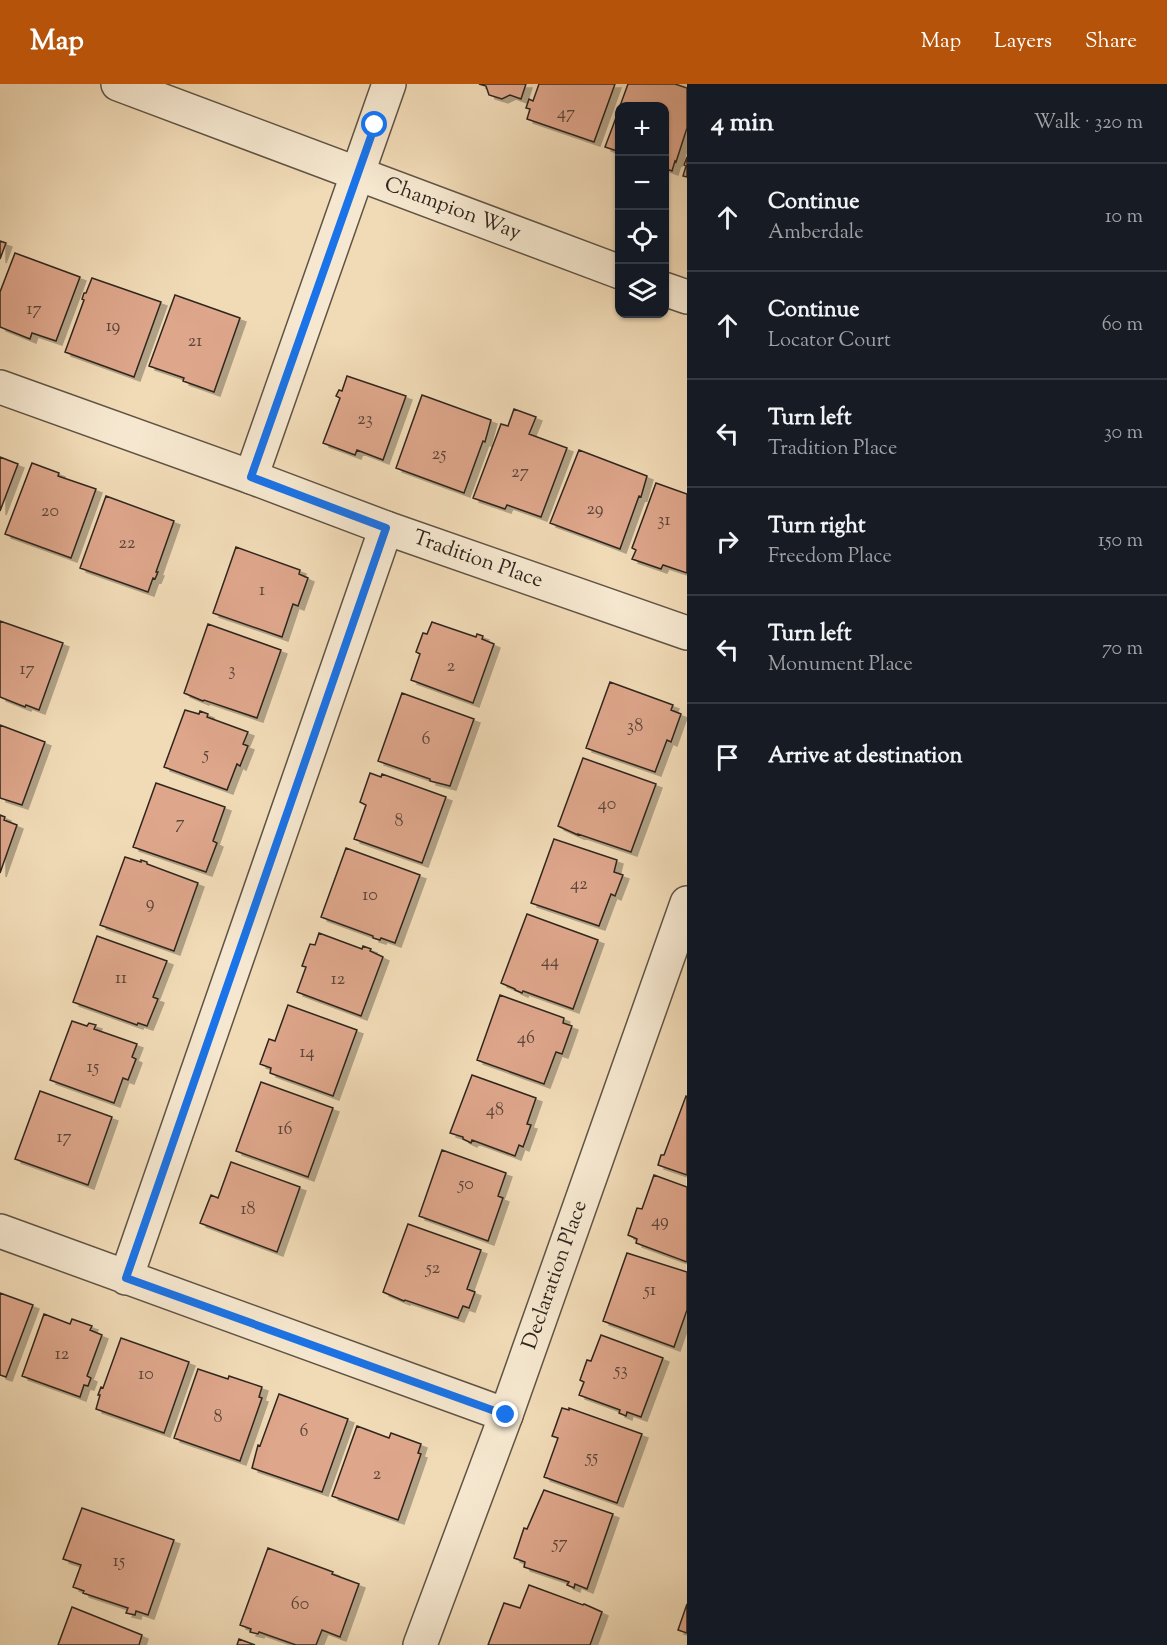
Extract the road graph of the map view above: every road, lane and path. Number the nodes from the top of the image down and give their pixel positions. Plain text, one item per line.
1 (118, 84) edge
2 (389, 84) edge
3 (357, 175) junction
4 (615, 270) edge
5 (669, 291) edge
6 (687, 297) edge
7 (0, 387) edge
8 (251, 477) junction
9 (386, 528) junction
10 (687, 633) edge
11 (687, 903) edge
12 (0, 1231) edge
13 (126, 1278) junction
14 (506, 1415) junction
15 (420, 1645) edge

1 - 3 street, Champion Way
2 - 3 street
3 - 4 street, Champion Way
3 - 8 street
5 - 6 street
7 - 8 street, Tradition Place
8 - 9 street, Tradition Place
9 - 10 street, Tradition Place
9 - 13 street
11 - 14 street, Declaration Place
12 - 13 street
13 - 14 street
14 - 15 street, Declaration Place

